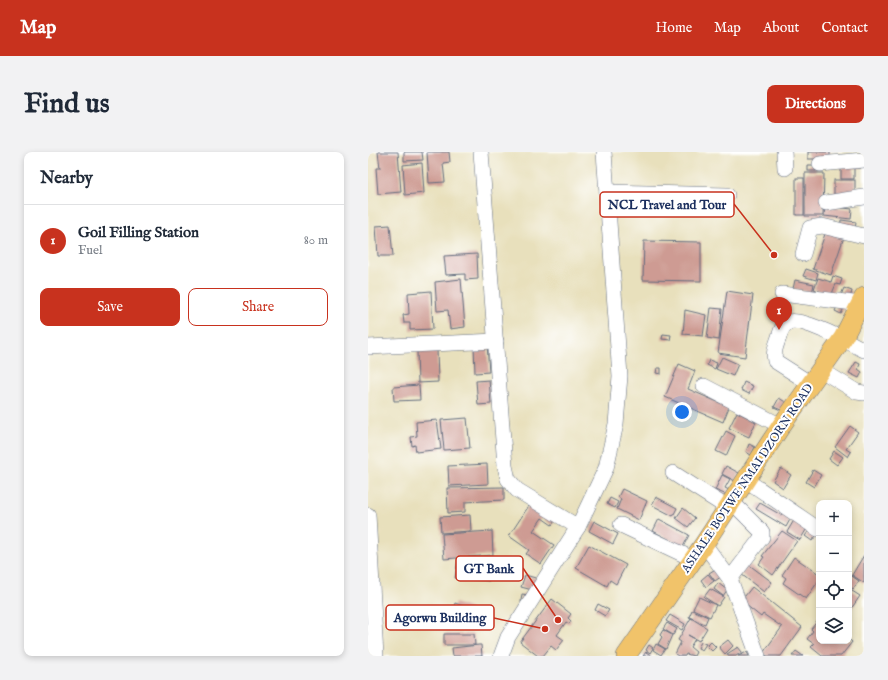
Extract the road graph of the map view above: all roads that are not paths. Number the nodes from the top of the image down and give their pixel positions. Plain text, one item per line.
1 (481, 152) edge
2 (604, 152) edge
3 (784, 152) edge
4 (864, 160) edge
5 (820, 164) dead end
6 (785, 168) dead end
7 (607, 192) junction
8 (727, 195) dead end
9 (864, 197) edge
10 (826, 203) dead end
11 (864, 236) edge
12 (804, 254) dead end
13 (782, 294) dead end
14 (862, 300) edge
15 (843, 338) junction
16 (496, 341) junction
17 (368, 347) edge
18 (864, 350) edge
19 (816, 377) junction
20 (704, 386) dead end
21 (864, 392) edge
22 (781, 426) junction
23 (673, 472) dead end
24 (746, 480) junction
25 (730, 505) junction
26 (368, 515) edge
27 (621, 525) dead end
28 (578, 527) junction
29 (816, 528) edge
30 (704, 544) junction
31 (693, 559) junction
32 (730, 579) junction
33 (376, 656) edge
34 (501, 656) edge
35 (628, 656) edge
36 (758, 656) edge

1 - 16 street
2 - 7 street
3 - 6 street
4 - 5 street
7 - 8 street
7 - 28 street
9 - 10 street
11 - 12 street
13 - 14 street
14 - 15 main road, ASHALE BOTWE NMAI DZORN ROAD
15 - 18 street
15 - 19 main road, ASHALE BOTWE NMAI DZORN ROAD
15 - 19 street
16 - 17 street
16 - 28 street
19 - 21 street
19 - 22 main road, ASHALE BOTWE NMAI DZORN ROAD
20 - 22 street
22 - 24 main road, ASHALE BOTWE NMAI DZORN ROAD
23 - 25 street
24 - 25 main road, ASHALE BOTWE NMAI DZORN ROAD
24 - 29 street
25 - 30 main road, ASHALE BOTWE NMAI DZORN ROAD
25 - 32 street
26 - 33 street
27 - 31 street
28 - 34 street
30 - 31 main road, ASHALE BOTWE NMAI DZORN ROAD
30 - 32 street
31 - 35 main road, ASHALE BOTWE NMAI DZORN ROAD
32 - 36 street

